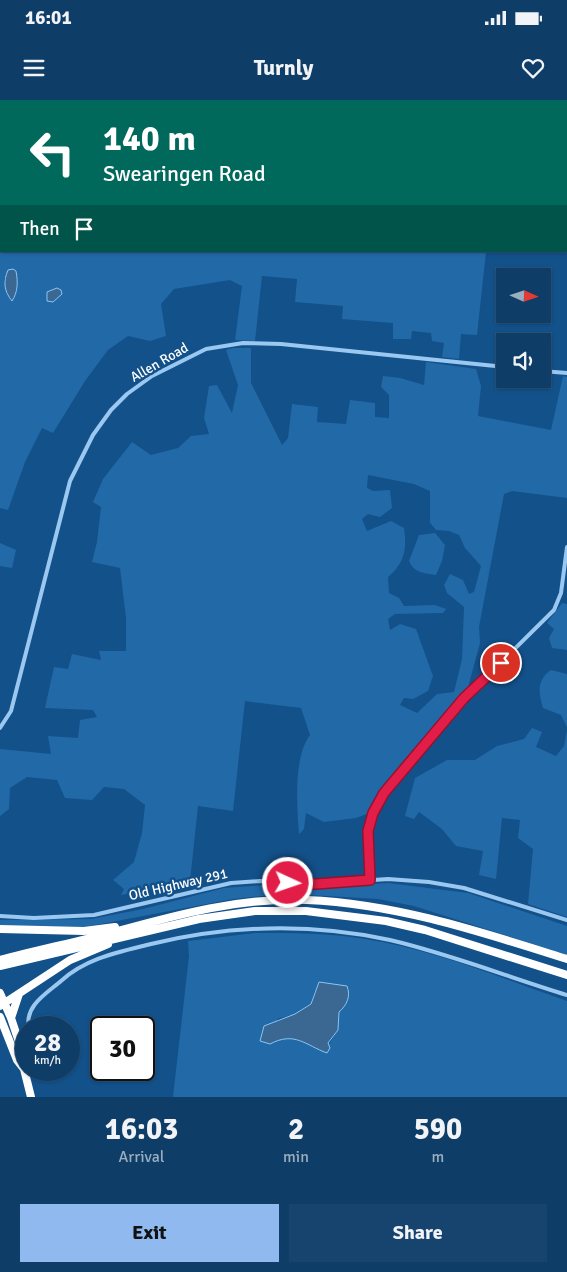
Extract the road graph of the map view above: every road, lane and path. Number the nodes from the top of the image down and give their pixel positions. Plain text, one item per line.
1 (496, 366) edge
2 (551, 372) edge
3 (567, 373) edge
4 (567, 547) edge
5 (0, 728) edge
6 (370, 880) junction
7 (0, 916) edge
8 (567, 920) edge
9 (130, 926) junction
10 (0, 929) edge
11 (147, 930) junction
12 (567, 959) edge
13 (0, 960) edge
14 (0, 966) edge
15 (567, 975) edge
16 (0, 993) edge
17 (19, 994) junction
18 (567, 995) edge
19 (2, 1005) edge
20 (28, 1016) edge
21 (0, 1017) edge
22 (11, 1018) junction
23 (15, 1030) edge
24 (15, 1055) edge
25 (28, 1081) edge
26 (31, 1097) edge

1 - 5 street, Allen Road
2 - 3 street
4 - 6 street
6 - 7 street, Old Highway 291
6 - 8 street, Old Highway 291
9 - 10 highway
9 - 12 highway
9 - 13 highway
11 - 14 highway
11 - 15 highway
11 - 17 highway
16 - 19 highway
17 - 19 highway
17 - 22 highway
18 - 20 street
19 - 22 highway
21 - 24 highway
22 - 23 highway
25 - 26 highway

